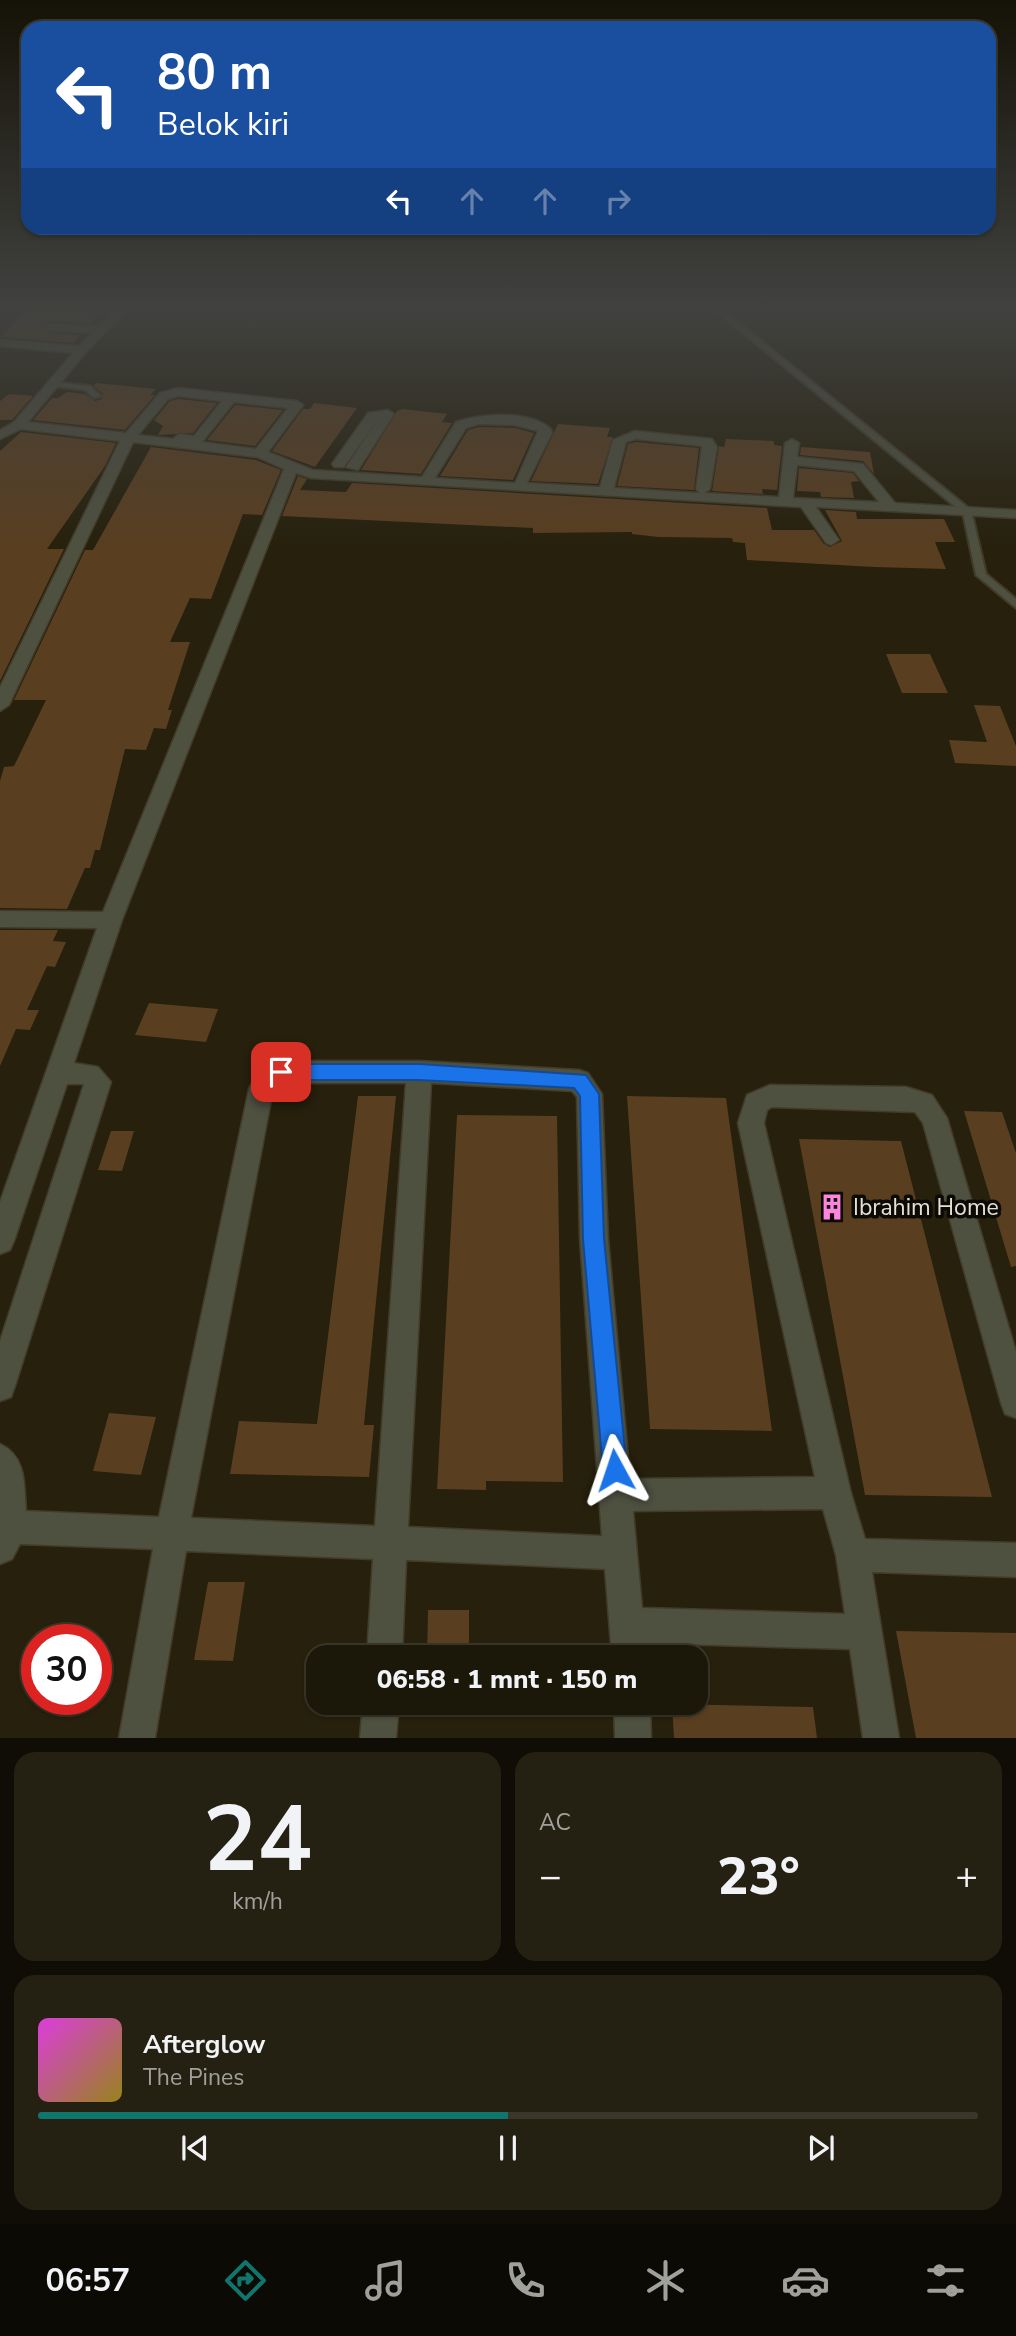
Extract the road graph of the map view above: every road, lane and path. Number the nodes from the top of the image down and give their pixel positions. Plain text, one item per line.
1 (51, 387) edge
2 (80, 387) edge
3 (814, 387) edge
4 (97, 396) dead end
5 (232, 397) junction
6 (22, 421) junction
7 (3, 434) edge
8 (131, 436) junction
9 (197, 440) junction
10 (792, 443) dead end
11 (262, 451) junction
12 (791, 460) junction
13 (302, 468) junction
14 (355, 470) junction
15 (428, 479) junction
16 (521, 481) junction
17 (607, 489) junction
18 (703, 489) junction
19 (792, 499) junction
20 (888, 503) junction
21 (968, 512) junction
22 (1016, 514) edge
23 (831, 540) dead end
24 (1016, 605) edge
25 (0, 705) edge
26 (0, 919) edge
27 (111, 920) junction
28 (419, 1072) junction
29 (58, 1073) junction
30 (0, 1241) edge
31 (0, 1386) edge
32 (1016, 1403) edge
33 (0, 1460) edge
34 (835, 1493) junction
35 (618, 1495) junction
36 (172, 1534) junction
37 (5, 1537) edge
38 (393, 1544) junction
39 (621, 1553) junction
40 (853, 1555) junction
41 (1016, 1560) edge
42 (864, 1632) junction
43 (629, 1641) edge
44 (385, 1645) edge
45 (380, 1715) edge
46 (633, 1715) edge
47 (136, 1738) edge
48 (378, 1738) edge
49 (634, 1738) edge
50 (881, 1738) edge

1 - 6 street
2 - 4 lane
3 - 21 lane
5 - 8 street
5 - 9 street
5 - 11 street
6 - 7 street
6 - 8 street
8 - 9 street
8 - 11 street
8 - 25 street
9 - 11 street
10 - 12 street
11 - 13 street
11 - 13 street
12 - 19 street
12 - 20 street
13 - 14 street
13 - 14 street
13 - 27 street
14 - 15 street
15 - 16 street
15 - 16 street
15 - 17 street
16 - 17 street
17 - 18 street
17 - 18 street
17 - 19 street
18 - 19 street
19 - 20 street
19 - 23 street
20 - 21 street
21 - 22 street
21 - 24 lane
26 - 27 street
27 - 29 street
28 - 35 street
28 - 36 street
28 - 38 street
29 - 30 street
29 - 31 street
32 - 34 street
33 - 37 street
34 - 35 street
34 - 40 street
35 - 39 street
36 - 37 street
36 - 38 street
36 - 47 street
38 - 39 street
38 - 44 street
39 - 43 street
40 - 41 street
40 - 42 street
42 - 43 street
42 - 50 street
45 - 48 street
46 - 49 street

